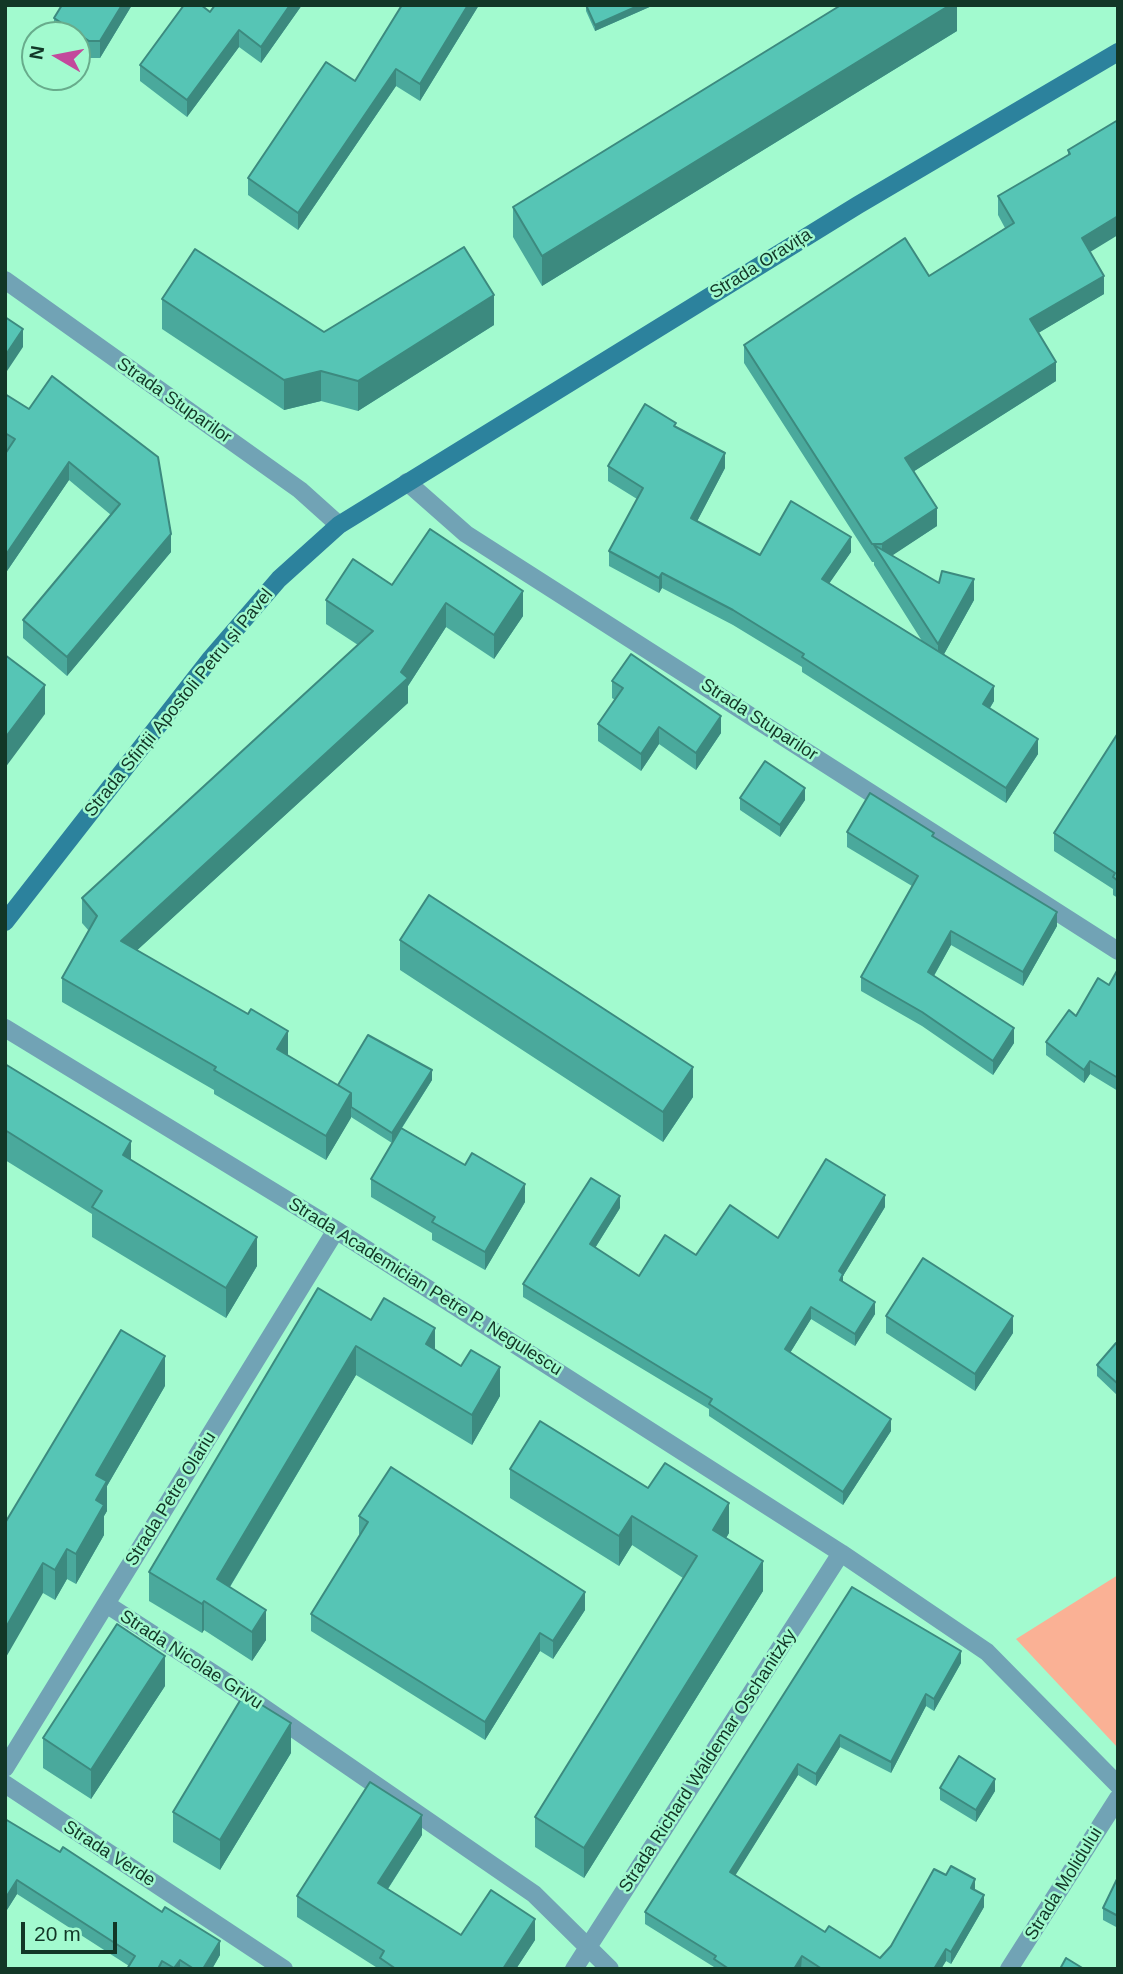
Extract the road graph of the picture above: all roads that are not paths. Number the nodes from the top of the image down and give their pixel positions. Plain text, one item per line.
1 (1118, 52) edge
2 (5, 280) edge
3 (407, 482) junction
4 (339, 525) junction
5 (5, 922) edge
6 (1118, 951) edge
7 (5, 1028) edge
8 (336, 1230) junction
9 (841, 1553) junction
10 (106, 1604) junction
11 (5, 1768) edge
12 (5, 1784) edge
13 (1118, 1786) edge
14 (1118, 1798) edge
15 (589, 1947) junction
16 (284, 1969) edge
17 (574, 1969) edge
18 (610, 1969) edge
19 (1009, 1969) edge

1 - 3 main road, Strada Oravița
2 - 4 street, Strada Stuparilor
3 - 4 main road, Strada Sfinții Apostoli Petru și Pavel
3 - 6 street, Strada Stuparilor
4 - 5 main road, Strada Sfinții Apostoli Petru și Pavel
7 - 8 street, Strada Academician Petre P. Negulescu
8 - 9 street, Strada Academician Petre P. Negulescu
8 - 10 street, Strada Petre Olariu
9 - 13 street, Strada Academician Petre P. Negulescu
9 - 15 street, Strada Richard Waldemar Oschanitzky
10 - 11 street, Strada Petre Olariu
10 - 15 street, Strada Nicolae Grivu
12 - 16 street, Strada Verde
14 - 19 street, Strada Molidului
15 - 17 street, Strada Richard Waldemar Oschanitzky
15 - 18 street, Strada Nicolae Grivu

